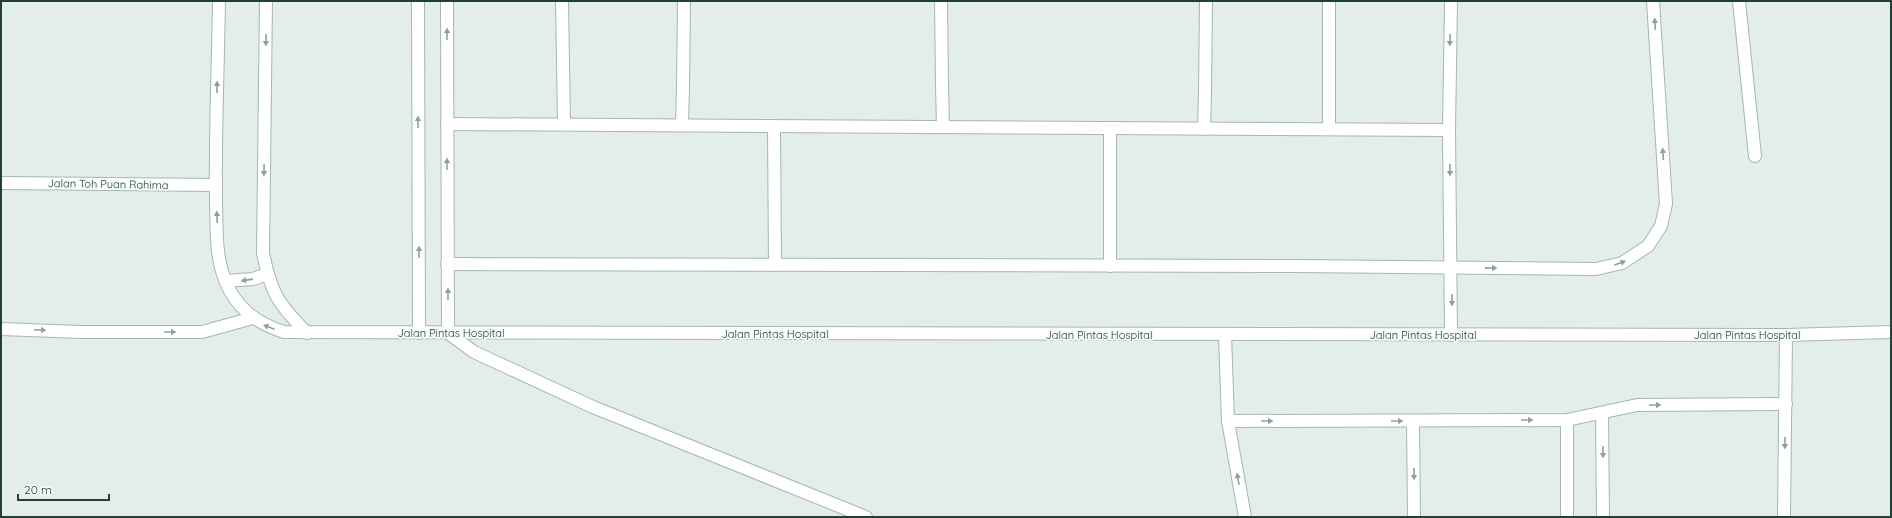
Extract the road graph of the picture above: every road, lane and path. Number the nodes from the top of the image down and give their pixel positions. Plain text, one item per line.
1 (219, 1) edge
2 (266, 1) edge
3 (418, 1) edge
4 (447, 1) edge
5 (562, 1) edge
6 (684, 1) edge
7 (941, 1) edge
8 (1206, 1) edge
9 (1329, 1) edge
10 (1451, 1) edge
11 (1653, 1) edge
12 (1739, 1) edge
13 (447, 124) junction
14 (564, 124) junction
15 (682, 126) junction
16 (774, 126) junction
17 (943, 127) junction
18 (1110, 128) junction
19 (1204, 129) junction
20 (1329, 129) junction
21 (1450, 130) junction
22 (1755, 156) dead end
23 (1, 183) edge
24 (216, 185) junction
25 (447, 264) junction
26 (775, 265) junction
27 (1110, 266) junction
28 (1452, 268) junction
29 (268, 274) junction
30 (225, 281) junction
31 (253, 318) junction
32 (1, 329) edge
33 (1891, 332) edge
34 (307, 333) junction
35 (419, 333) junction
36 (448, 333) junction
37 (1225, 335) junction
38 (1452, 335) junction
39 (1786, 335) junction
40 (1786, 404) junction
41 (1602, 413) junction
42 (1567, 420) junction
43 (1413, 421) junction
44 (1228, 422) junction
45 (866, 517) edge
46 (1245, 517) edge
47 (1414, 517) edge
48 (1567, 517) edge
49 (1603, 517) edge
50 (1784, 517) edge

24 -> 1 street
2 -> 29 street
35 -> 3 street
13 -> 4 street
5 - 14 street
6 - 15 street
7 - 17 street
8 - 19 street
9 - 20 street
10 -> 21 street
28 -> 11 street
12 - 22 street
13 - 14 street
25 -> 13 street
14 - 15 street
15 - 16 street
16 - 17 street
16 - 26 street
17 - 18 street
18 - 19 street
18 - 27 street
19 - 20 street
20 - 21 street
21 -> 28 street
23 - 24 street, Jalan Toh Puan Rahima
30 -> 24 street
25 - 26 street
36 -> 25 street
26 - 27 street
27 - 28 street
28 -> 38 street
29 -> 30 street
29 - 34 street
30 - 31 street
32 -> 31 street
34 -> 31 street, Jalan Pintas Hospital
33 - 39 street, Jalan Pintas Hospital
34 - 35 street, Jalan Pintas Hospital
35 - 36 street, Jalan Pintas Hospital
36 - 37 street, Jalan Pintas Hospital
36 - 45 street
37 - 38 street, Jalan Pintas Hospital
37 - 44 street
38 - 39 street, Jalan Pintas Hospital
39 - 40 street
41 -> 40 street
40 -> 50 street
41 - 42 street
41 -> 49 street
43 -> 42 street
42 - 48 street
44 -> 43 street
43 -> 47 street
46 -> 44 street

